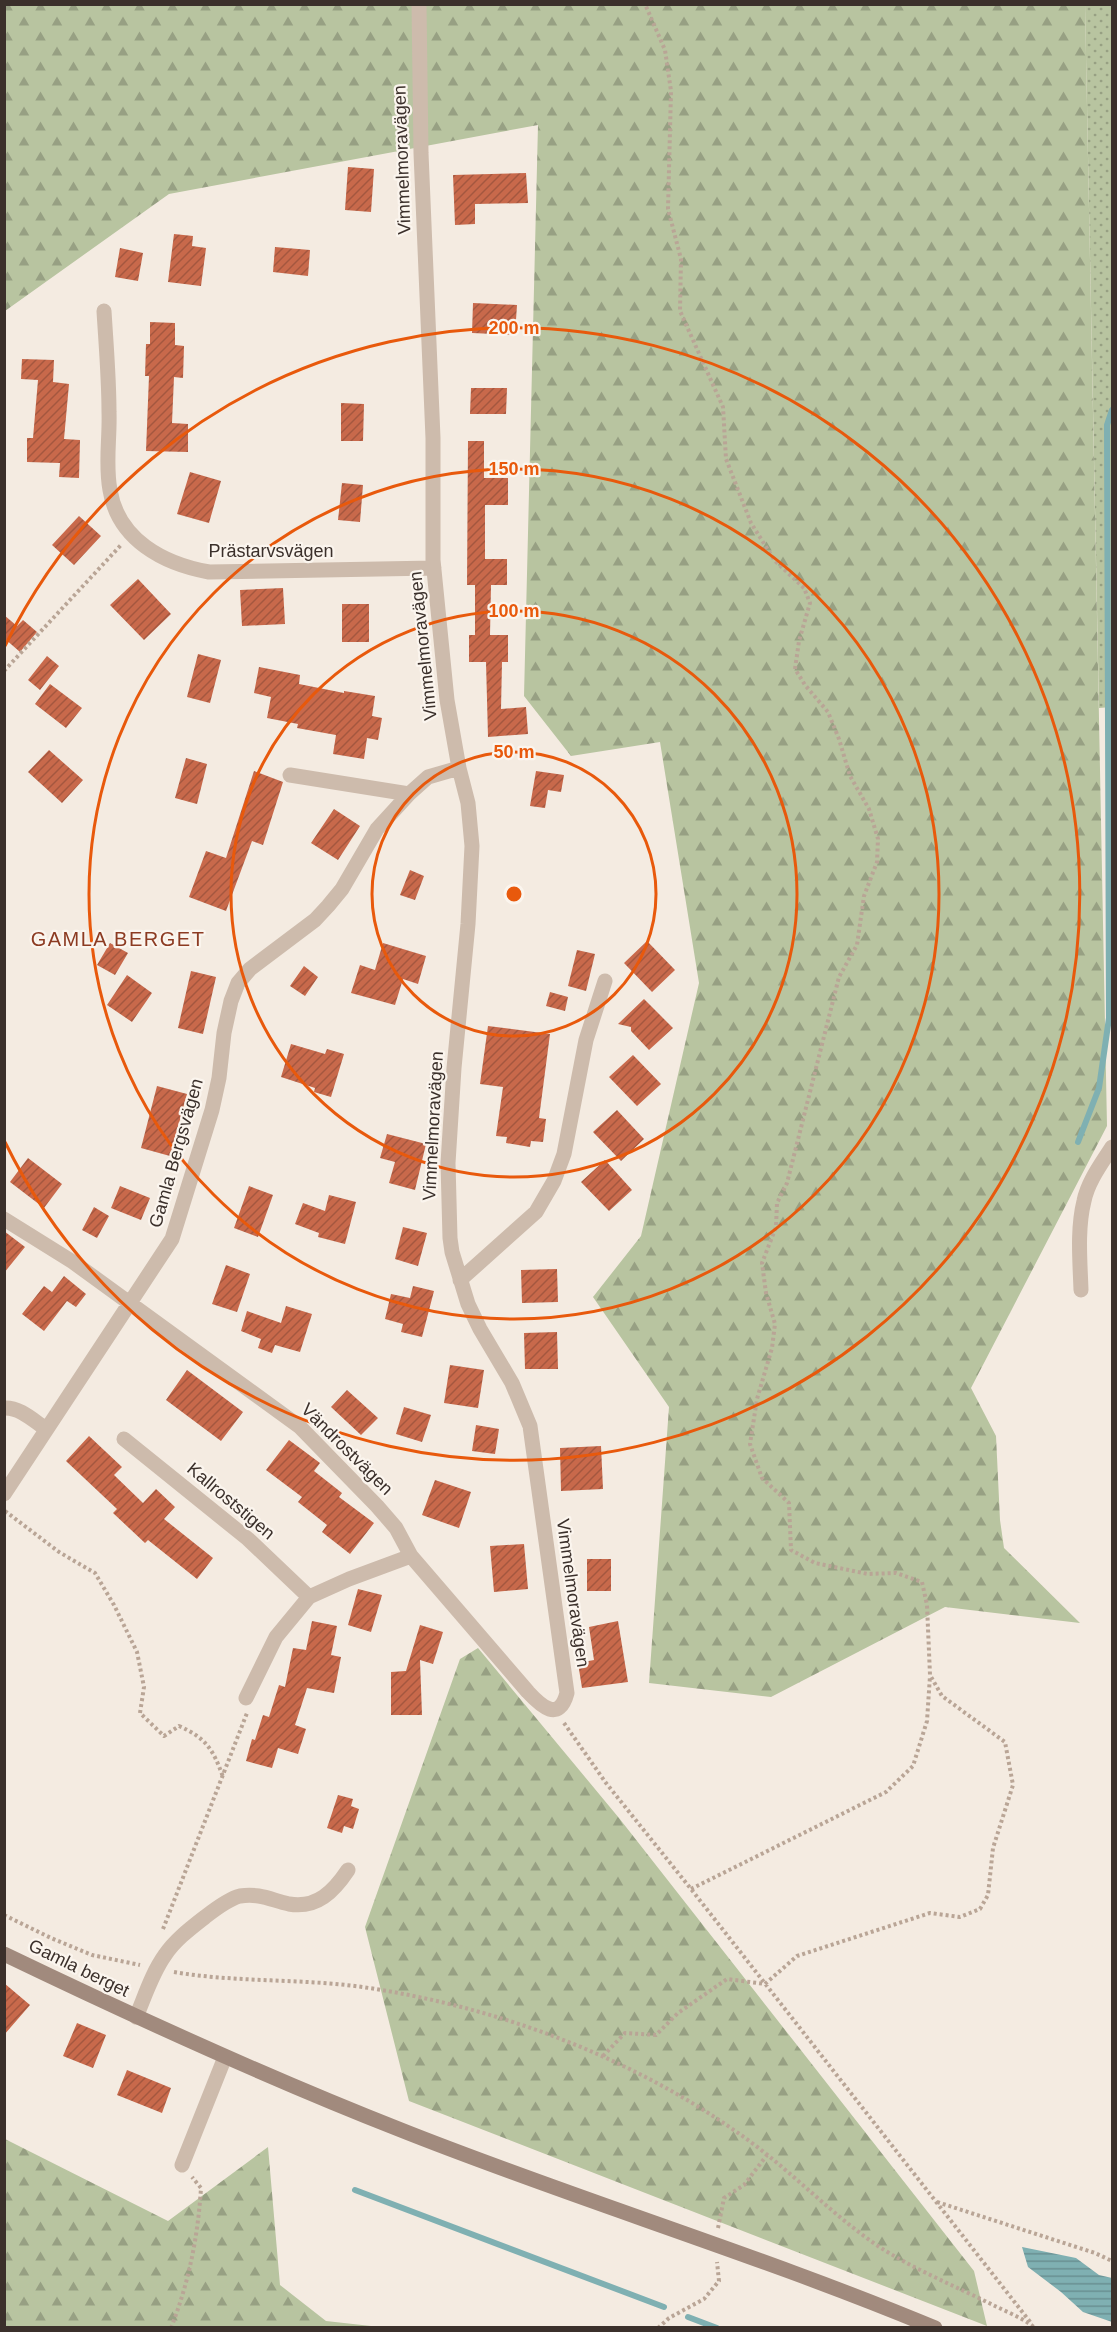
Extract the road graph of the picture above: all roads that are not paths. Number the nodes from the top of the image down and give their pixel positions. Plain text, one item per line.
1 (419, 4) edge
2 (104, 311) dead end
3 (434, 568) junction
4 (459, 768) junction
5 (290, 776) dead end
6 (409, 794) junction
7 (605, 981) dead end
8 (1113, 1147) edge
9 (4, 1219) edge
10 (460, 1280) junction
11 (1081, 1290) dead end
12 (128, 1304) junction
13 (4, 1408) edge
14 (46, 1429) junction
15 (124, 1438) dead end
16 (4, 1494) edge
17 (411, 1556) junction
18 (309, 1597) junction
19 (246, 1698) dead end
20 (558, 1709) joint
21 (348, 1870) dead end
22 (4, 1954) edge
23 (136, 2017) junction
24 (225, 2057) junction
25 (182, 2165) road end
26 (935, 2328) edge

1 - 3 street, Vimmelmoravägen
2 - 3 street, Prästarvsvägen
3 - 4 street, Vimmelmoravägen
4 - 6 street, Gamla Bergsvägen
4 - 10 street, Vimmelmoravägen
5 - 6 street
6 - 12 street, Gamla Bergsvägen
7 - 10 street
8 - 11 street
9 - 12 street, Vändrostvägen
10 - 20 street, Vimmelmoravägen
12 - 14 street, Gamla Bergsvägen
12 - 17 street, Vändrostvägen
13 - 14 street
14 - 16 street, Gamla Bergsvägen
15 - 18 street, Kallroststigen
17 - 18 street
17 - 20 street, Vändrostvägen
18 - 19 street
21 - 23 street
22 - 23 main road, Gamla berget
23 - 24 main road, Gamla berget
24 - 25 street
24 - 26 main road, Gamla berget

